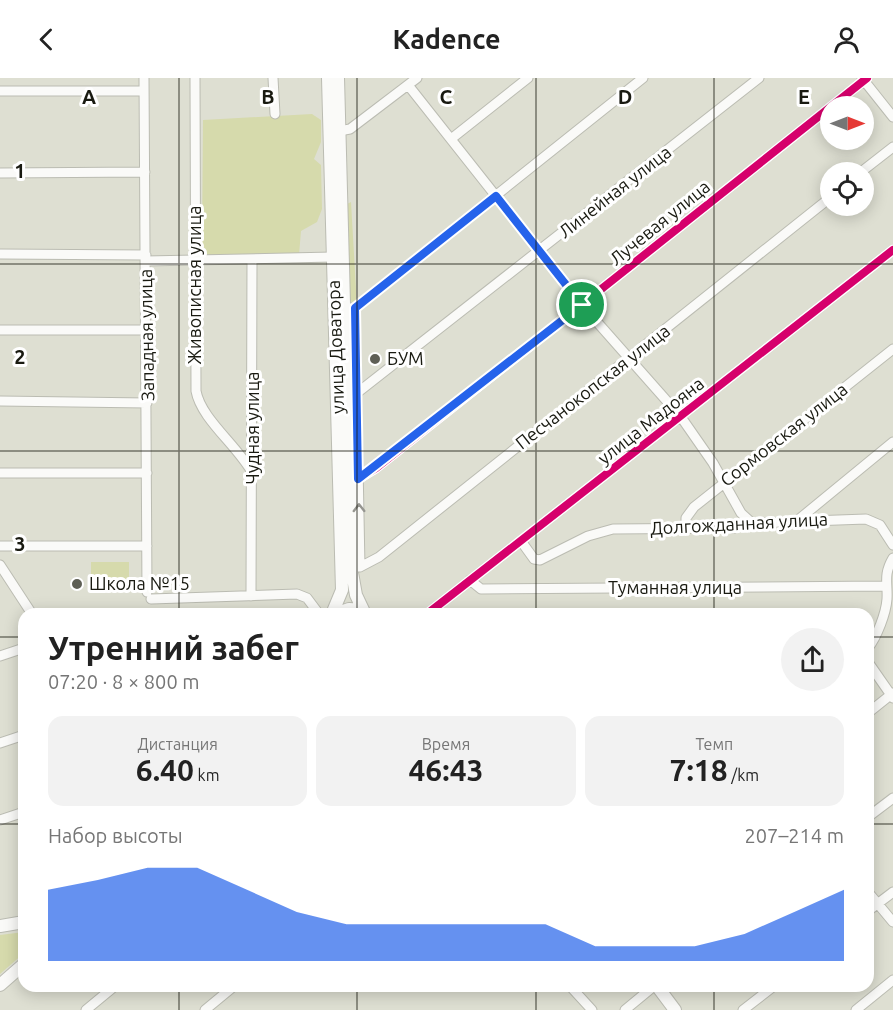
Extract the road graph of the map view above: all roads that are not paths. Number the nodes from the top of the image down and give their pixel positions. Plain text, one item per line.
1 (144, 78) edge
2 (195, 78) edge
3 (273, 78) edge
4 (328, 78) edge
5 (338, 78) edge
6 (417, 78) edge
7 (528, 78) edge
8 (643, 78) edge
9 (759, 78) edge
10 (864, 79) edge
11 (408, 85) junction
12 (0, 91) edge
13 (144, 91) junction
14 (274, 114) dead end
15 (893, 117) edge
16 (339, 131) junction
17 (451, 139) junction
18 (893, 147) edge
19 (874, 162) edge
20 (145, 172) junction
21 (0, 173) edge
22 (496, 196) junction
23 (820, 206) edge
24 (893, 250) edge
25 (540, 251) junction
26 (0, 254) edge
27 (333, 257) junction
28 (146, 258) junction
29 (252, 259) junction
30 (194, 261) junction
31 (582, 305) junction
32 (349, 308) junction
33 (0, 330) edge
34 (147, 330) junction
35 (893, 349) edge
36 (629, 359) junction
37 (357, 393) junction
38 (0, 401) edge
39 (147, 403) junction
40 (681, 417) junction
41 (893, 442) edge
42 (0, 473) edge
43 (147, 474) junction
44 (253, 474) junction
45 (358, 479) junction
46 (724, 482) junction
47 (798, 520) junction
48 (752, 523) junction
49 (686, 528) junction
50 (521, 541) junction
51 (893, 545) edge
52 (0, 546) edge
53 (147, 546) junction
54 (893, 558) edge
55 (0, 565) edge
56 (356, 567) junction
57 (470, 580) junction
58 (884, 586) junction
59 (251, 596) junction
60 (890, 601) edge
61 (28, 608) edge
62 (314, 608) edge
63 (335, 608) edge
64 (362, 608) edge
65 (435, 608) edge
66 (874, 639) edge
67 (18, 650) edge
68 (0, 656) edge
69 (874, 670) edge
70 (892, 695) edge
71 (874, 708) edge
72 (18, 737) edge
73 (0, 743) edge
74 (893, 798) edge
75 (874, 812) edge
76 (18, 814) edge
77 (0, 820) edge
78 (893, 892) edge
79 (874, 899) edge
80 (878, 904) junction
81 (874, 907) edge
82 (893, 922) edge
83 (18, 924) edge
84 (0, 926) edge
85 (18, 968) edge
86 (893, 980) edge
87 (0, 985) edge
88 (108, 992) edge
89 (227, 992) edge
90 (576, 992) edge
91 (648, 992) edge
92 (661, 992) edge
93 (766, 992) edge
94 (86, 1010) edge
95 (206, 1010) edge
96 (592, 1010) edge
97 (625, 1010) edge
98 (675, 1010) edge
99 (743, 1010) edge
100 (856, 1010) edge

1 - 13 street, Западная улица
2 - 30 street, Живописная улица
3 - 14 street
4 - 27 main road, улица Доватора
5 - 16 main road, улица Доватора
6 - 11 street
7 - 17 street
8 - 22 street
9 - 25 street, Линейная улица
10 - 15 street
10 - 31 street, Лучевая улица
11 - 16 street
11 - 17 street
12 - 13 street
13 - 20 street, Западная улица
16 - 32 main road, улица Доватора
17 - 22 street
18 - 19 street
20 - 21 street
20 - 28 street, Западная улица
22 - 25 street
22 - 32 street
23 - 36 street, Песчанокопская улица
24 - 40 street, улица Мадояна
25 - 31 street
25 - 37 street, Линейная улица
26 - 28 street
27 - 29 street
27 - 63 main road, улица Доватора
28 - 30 street
28 - 34 street, Западная улица
29 - 30 street
29 - 44 street, Чудная улица
30 - 44 street, Живописная улица
31 - 36 street
31 - 45 street, Лучевая улица
32 - 37 street, улица Доватора
32 - 56 main road, улица Доватора
33 - 34 street
34 - 39 street, Западная улица
35 - 46 street, Сормовская улица
36 - 40 street
36 - 56 street, Песчанокопская улица
37 - 45 street, улица Доватора
38 - 39 street
39 - 43 street, Западная улица
40 - 46 street
40 - 50 street, улица Мадояна
41 - 47 street
42 - 43 street
43 - 53 street, Западная улица
44 - 59 street, Чудная улица
56 -> 45 street, улица Доватора
46 - 48 street
46 - 49 street, Сормовская улица
47 - 48 street, Долгожданная улица
47 - 51 street, Долгожданная улица
48 - 49 street, Долгожданная улица
49 - 50 street, Долгожданная улица
50 - 57 street, улица Мадояна
52 - 53 street
53 - 59 street, Западная улица
54 - 58 street
55 - 61 street
56 - 64 main road, улица Доватора
57 - 58 street, Туманная улица
57 - 65 street, улица Мадояна
58 - 60 street
59 - 62 street
60 - 66 street
67 - 68 street
69 - 70 street
70 - 71 street
72 - 73 street
74 - 75 street
76 - 77 street
78 - 80 street
79 - 80 street
80 - 81 street
80 - 82 street
83 - 84 main road
85 - 87 main road
86 - 100 street
88 - 94 street
89 - 95 street
90 - 96 street
91 - 97 street
92 - 98 main road
93 - 99 street

